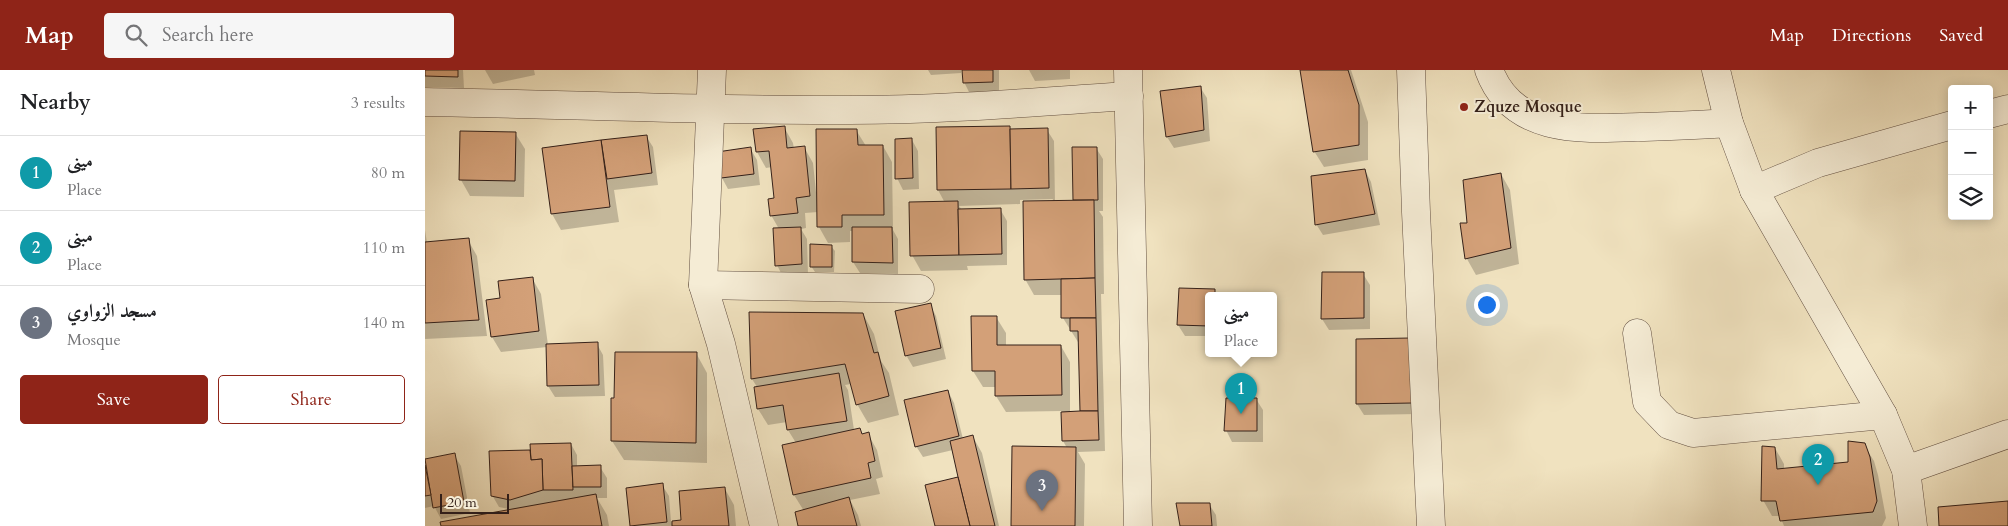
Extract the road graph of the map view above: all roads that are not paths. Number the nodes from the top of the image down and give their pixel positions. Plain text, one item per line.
1 (712, 70) edge
2 (1411, 70) edge
3 (1489, 70) edge
4 (1716, 70) edge
5 (1129, 83) edge
6 (425, 102) edge
7 (711, 109) junction
8 (2008, 109) edge
9 (1993, 113) edge
10 (1729, 124) junction
11 (1948, 126) edge
12 (1754, 190) junction
13 (703, 285) junction
14 (920, 289) dead end
15 (1637, 333) dead end
16 (1883, 415) junction
17 (2008, 434) edge
18 (1906, 470) junction
19 (764, 526) edge
20 (1138, 526) edge
21 (1431, 526) edge
22 (1913, 526) edge

1 - 7 street
2 - 21 street
3 - 10 street
4 - 10 street
5 - 7 street
5 - 20 street
6 - 7 street
7 - 13 street
8 - 9 street
10 - 12 street
11 - 12 street
12 - 16 street
13 - 14 street
13 - 19 street
15 - 16 street
16 - 18 street
17 - 18 street
18 - 22 street

